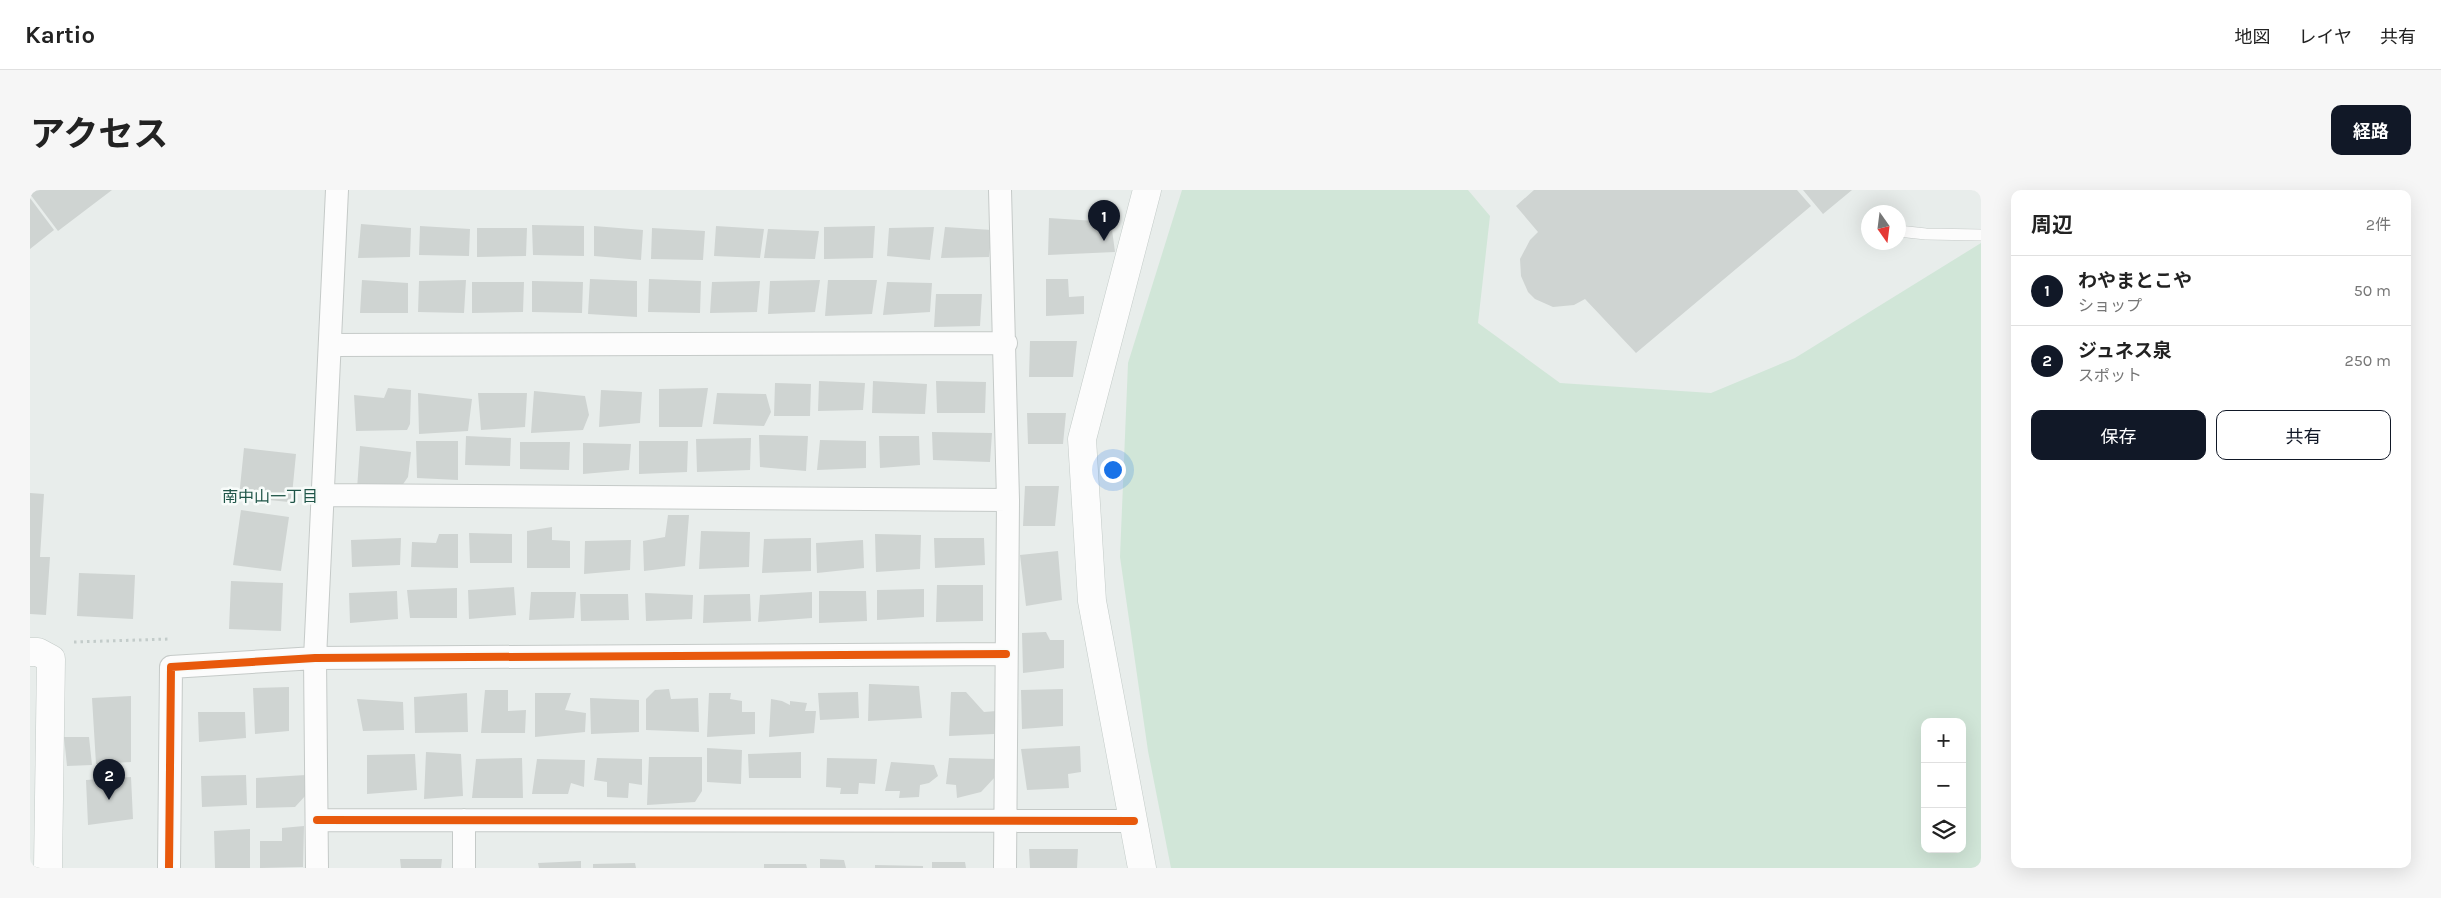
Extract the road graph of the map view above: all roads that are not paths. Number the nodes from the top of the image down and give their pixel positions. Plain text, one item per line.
1 (337, 190) edge
2 (1000, 190) edge
3 (1147, 190) edge
4 (1906, 232) edge
5 (1981, 235) edge
6 (1006, 344) junction
7 (330, 345) junction
8 (323, 495) junction
9 (1008, 500) junction
10 (30, 652) edge
11 (1006, 654) junction
12 (315, 658) junction
13 (317, 820) junction
14 (464, 820) junction
15 (1134, 821) junction
16 (1006, 822) junction
17 (48, 868) edge
18 (169, 868) edge
19 (318, 868) edge
20 (464, 868) edge
21 (1005, 868) edge
22 (1142, 868) edge

1 - 7 street
2 - 6 street
3 - 15 street
4 - 5 lane
6 - 7 street
6 - 9 street
7 - 8 street
8 - 9 street
8 - 12 street
9 - 11 street
10 - 17 street
11 - 12 street
11 - 16 street
12 - 13 street
12 - 18 street
13 - 14 street
13 - 19 street
14 - 16 street
14 - 20 street
15 - 16 street
15 - 22 street
16 - 21 street

